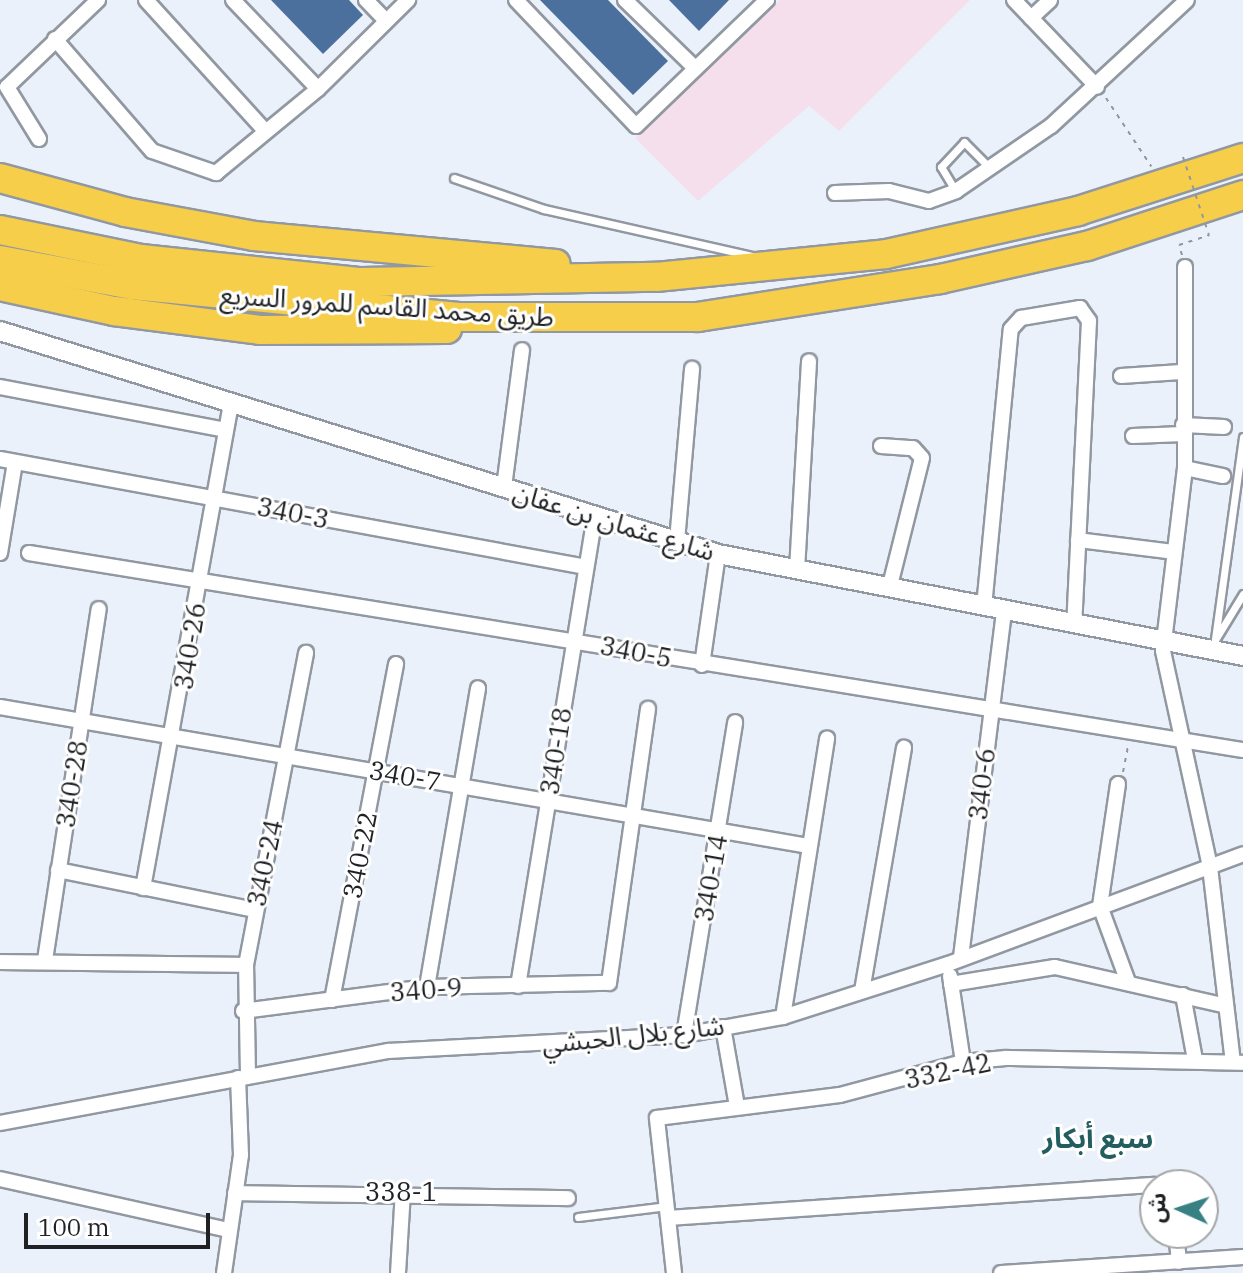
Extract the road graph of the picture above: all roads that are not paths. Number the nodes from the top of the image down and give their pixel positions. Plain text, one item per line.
1 (98, 0) edge
2 (146, 0) edge
3 (233, 0) edge
4 (366, 0) edge
5 (408, 0) edge
6 (516, 0) edge
7 (625, 0) edge
8 (1014, 0) edge
9 (1050, 0) edge
10 (1187, 0) edge
11 (762, 1) edge
12 (1031, 18) junction
13 (386, 21) junction
14 (55, 39) junction
15 (695, 68) junction
16 (1097, 87) junction
17 (318, 89) junction
18 (266, 132) junction
19 (39, 139) dead end
20 (1243, 158) edge
21 (990, 169) junction
22 (0, 178) edge
23 (454, 178) dead end
24 (956, 191) junction
25 (835, 193) dead end
26 (1243, 195) edge
27 (0, 230) edge
28 (0, 260) edge
29 (781, 265) junction
30 (1185, 267) dead end
31 (656, 277) junction
32 (2, 287) edge
33 (564, 319) junction
34 (0, 331) edge
35 (522, 350) dead end
36 (809, 361) dead end
37 (692, 369) dead end
38 (1181, 372) junction
39 (1121, 376) dead end
40 (0, 387) edge
41 (231, 402) junction
42 (1224, 427) dead end
43 (1183, 429) junction
44 (225, 430) junction
45 (1133, 436) dead end
46 (1243, 437) edge
47 (881, 446) dead end
48 (0, 459) edge
49 (15, 462) junction
50 (1185, 468) junction
51 (1223, 476) dead end
52 (504, 487) junction
53 (214, 498) junction
54 (595, 516) junction
55 (1078, 540) junction
56 (677, 541) junction
57 (1174, 552) junction
58 (0, 553) edge
59 (29, 553) dead end
60 (718, 554) junction
61 (586, 567) junction
62 (797, 570) junction
63 (201, 579) junction
64 (889, 589) junction
65 (1243, 594) edge
66 (984, 607) junction
67 (99, 609) dead end
68 (1004, 611) junction
69 (1074, 624) junction
70 (574, 640) junction
71 (1163, 640) junction
72 (1214, 645) junction
73 (306, 653) dead end
74 (1243, 656) edge
75 (396, 664) dead end
76 (702, 665) junction
77 (478, 688) dead end
78 (0, 707) edge
79 (991, 708) junction
80 (648, 709) dead end
81 (82, 721) junction
82 (735, 722) dead end
83 (175, 737) junction
84 (827, 738) dead end
85 (1182, 740) junction
86 (904, 748) dead end
87 (1243, 750) edge
88 (288, 756) junction
89 (376, 772) junction
90 (1118, 784) road end
91 (461, 786) junction
92 (548, 801) junction
93 (632, 815) junction
94 (719, 830) junction
95 (809, 846) junction
96 (1243, 854) edge
97 (1210, 867) junction
98 (58, 870) junction
99 (143, 888) junction
100 (1100, 906) junction
101 (255, 910) junction
102 (45, 960) junction
103 (954, 961) junction
104 (0, 962) edge
105 (246, 965) junction
106 (1128, 982) junction
107 (951, 984) junction
108 (518, 986) junction
109 (427, 987) junction
110 (862, 991) junction
111 (1183, 995) junction
112 (332, 1000) junction
113 (1226, 1006) junction
114 (243, 1011) junction
115 (783, 1017) junction
116 (723, 1027) junction
117 (684, 1035) junction
118 (1195, 1060) junction
119 (963, 1062) junction
120 (1238, 1062) edge
121 (243, 1077) junction
122 (737, 1106) junction
123 (0, 1123) edge
124 (0, 1179) edge
125 (1139, 1186) edge
126 (403, 1192) junction
127 (235, 1193) junction
128 (568, 1198) dead end
129 (667, 1212) junction
130 (578, 1217) dead end
131 (229, 1230) junction
132 (1178, 1249) edge
133 (1243, 1257) edge
134 (1179, 1262) junction
135 (224, 1273) edge
136 (398, 1273) edge
137 (674, 1273) edge
138 (1001, 1273) edge

1 - 14 street
2 - 18 street
3 - 17 street
4 - 13 street
5 - 13 street
6 - 15 street
7 - 15 street
8 - 12 street
9 - 12 street
10 - 16 street
11 - 15 street
12 - 16 street
13 - 17 street
14 - 18 street
14 - 19 street
16 - 21 street
17 - 18 street
20 - 29 highway, طريق محمد القاسم للمرور السريع
21 - 24 street
21 - 24 lane
22 - 31 highway
23 - 29 lane
24 - 25 street
26 - 33 highway, طريق محمد القاسم للمرور السريع
27 - 31 highway, طريق محمد القاسم للمرور السريع
28 - 33 highway, طريق محمد القاسم للمرور السريع
29 - 31 highway, طريق محمد القاسم للمرور السريع
30 - 38 street
32 - 33 highway
34 - 41 street, شارع عثمان بن عفان
35 - 52 street
36 - 62 street
37 - 56 street
38 - 39 street
38 - 43 street
40 - 44 street
41 - 44 street, 340-26
41 - 52 street, شارع عثمان بن عفان
42 - 43 street
43 - 45 street
43 - 50 street
44 - 53 street, 340-26
46 - 72 lane
47 - 64 street
48 - 49 street, 340-3
49 - 53 street, 340-3
49 - 58 street
50 - 51 street
50 - 57 street
52 - 54 street, شارع عثمان بن عفان
53 - 61 street, 340-3
53 - 63 street, 340-26
54 - 56 street, شارع عثمان بن عفان
54 - 61 street, 340-18
55 - 57 street
55 - 66 street
55 - 69 street
56 - 60 street, شارع عثمان بن عفان
57 - 71 street
59 - 63 street, 340-5
60 - 62 street, شارع عثمان بن عفان
60 - 76 street
61 - 70 street, 340-18
62 - 64 street, شارع عثمان بن عفان
63 - 70 street, 340-5
63 - 83 street, 340-26
64 - 66 street, شارع عثمان بن عفان
65 - 72 lane
66 - 68 street, شارع عثمان بن عفان
67 - 81 street, 340-28
68 - 69 street, شارع عثمان بن عفان
68 - 79 street, 340-6
69 - 71 street, شارع عثمان بن عفان
70 - 76 street, 340-5
70 - 92 street, 340-18
71 - 72 street, شارع عثمان بن عفان
71 - 85 street
72 - 74 street, شارع عثمان بن عفان
73 - 88 street, 340-24
75 - 89 street, 340-22
76 - 79 street, 340-5
77 - 91 street
78 - 81 street, 340-7
79 - 85 street, 340-5
79 - 103 street, 340-6
80 - 93 street
81 - 83 street, 340-7
81 - 98 street, 340-28
82 - 94 street, 340-14
83 - 88 street, 340-7
83 - 99 street, 340-26
84 - 95 street
85 - 87 street, 340-5
85 - 97 street
86 - 110 street
88 - 89 street, 340-7
88 - 101 street, 340-24
89 - 91 street, 340-7
89 - 112 street, 340-22
90 - 100 street
91 - 92 street, 340-7
91 - 109 street
92 - 93 street, 340-7
92 - 108 street, 340-18
93 - 94 street, 340-7
93 - 108 street, 340-9
94 - 95 street, 340-7
94 - 117 street, 340-14
95 - 115 street
96 - 97 street, شارع بلال الحبشي
97 - 100 street, شارع بلال الحبشي
97 - 113 street
98 - 99 street
98 - 102 street, 340-28
99 - 101 street
100 - 103 street, شارع بلال الحبشي
100 - 106 street
101 - 105 street, 340-24
102 - 104 street
102 - 105 street
103 - 107 street, 340-6
103 - 110 street, شارع بلال الحبشي
105 - 114 street, 340-24
106 - 107 street
106 - 111 street
107 - 119 street, 340-6
108 - 109 street, 340-9
109 - 112 street, 340-9
110 - 115 street, شارع بلال الحبشي
111 - 113 street
111 - 118 street
112 - 114 street, 340-9
113 - 120 street
114 - 121 street, 340-24
115 - 116 street, شارع بلال الحبشي
116 - 117 street, شارع بلال الحبشي
116 - 122 street
117 - 121 street, شارع بلال الحبشي
118 - 119 street, 332-42
118 - 120 street, 332-42
119 - 122 street, 332-42
121 - 123 street, شارع بلال الحبشي
121 - 127 street, 340-24
122 - 129 street, 332-42
124 - 131 street
125 - 129 street
126 - 127 street, 338-1
126 - 128 street, 338-1
126 - 136 street
127 - 131 street, 340-24
129 - 130 lane
129 - 137 street
131 - 135 street, 340-24
132 - 134 street
133 - 134 street
134 - 138 street

